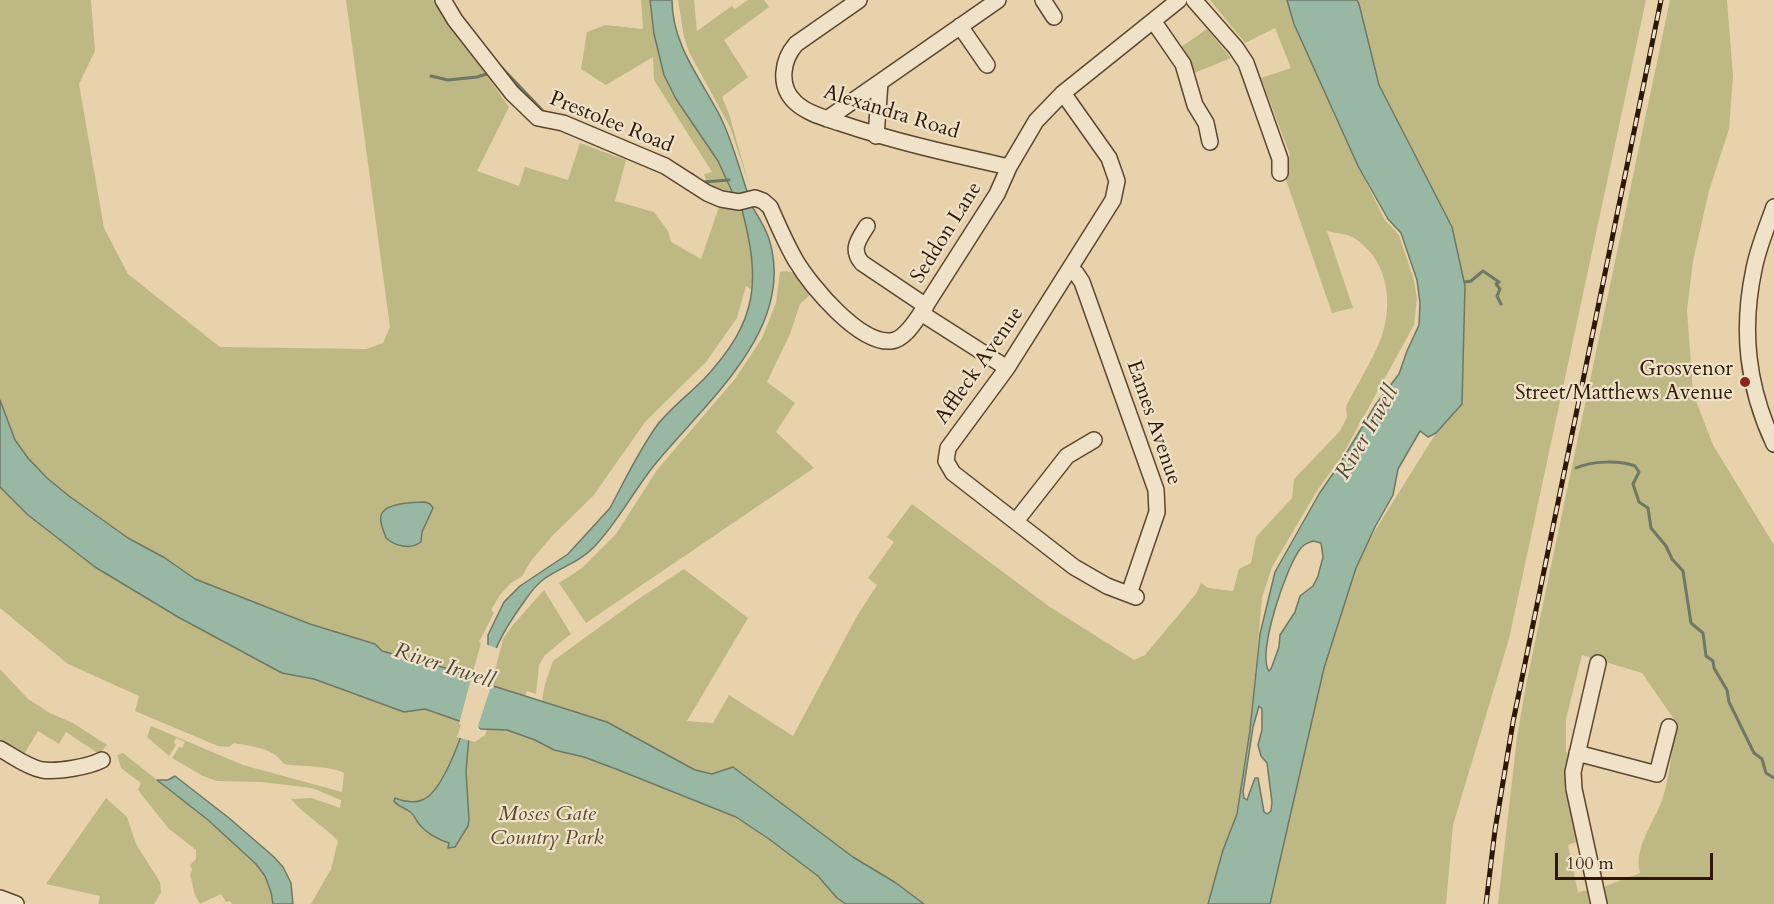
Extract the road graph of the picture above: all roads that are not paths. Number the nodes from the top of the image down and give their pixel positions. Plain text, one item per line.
1 (443, 0) edge
2 (859, 0) edge
3 (998, 0) edge
4 (1043, 0) edge
5 (1179, 0) edge
6 (1194, 0) edge
7 (1054, 17) dead end
8 (1154, 22) junction
9 (960, 26) junction
10 (987, 65) dead end
11 (880, 83) junction
12 (1063, 93) junction
13 (827, 118) junction
14 (876, 136) junction
15 (1210, 144) dead end
16 (1009, 167) junction
17 (1280, 173) dead end
18 (754, 198) joint
19 (1774, 207) edge
20 (867, 226) dead end
21 (1071, 269) junction
22 (923, 310) junction
23 (1007, 368) junction
24 (1769, 422) edge
25 (1774, 444) edge
26 (1089, 447) dead end
27 (1016, 521) junction
28 (1133, 596) joint
29 (1598, 663) dead end
30 (1669, 727) dead end
31 (0, 749) edge
32 (1578, 753) junction
33 (102, 760) dead end
34 (0, 898) edge
35 (19, 902) edge
36 (1599, 904) edge

1 - 18 street, Prestolee Road
2 - 13 street, Alexandra Road
3 - 9 street
4 - 7 street
5 - 8 street, Seddon Lane
6 - 17 street
8 - 12 street, Seddon Lane
8 - 15 street
9 - 10 street
9 - 11 street
11 - 13 street
11 - 14 street
12 - 16 street, Seddon Lane
12 - 21 street, Affleck Avenue
13 - 14 street, Alexandra Road
14 - 16 street, Alexandra Road
16 - 22 street, Seddon Lane
18 - 22 street, Seddon Lane
19 - 24 street
20 - 22 street
21 - 23 street, Affleck Avenue
21 - 28 street, Eames Avenue
22 - 23 street
23 - 27 street, Affleck Avenue
24 - 25 street
26 - 27 street
27 - 28 street, Affleck Avenue
29 - 32 street
30 - 32 street
31 - 33 street
32 - 36 street
34 - 35 street

